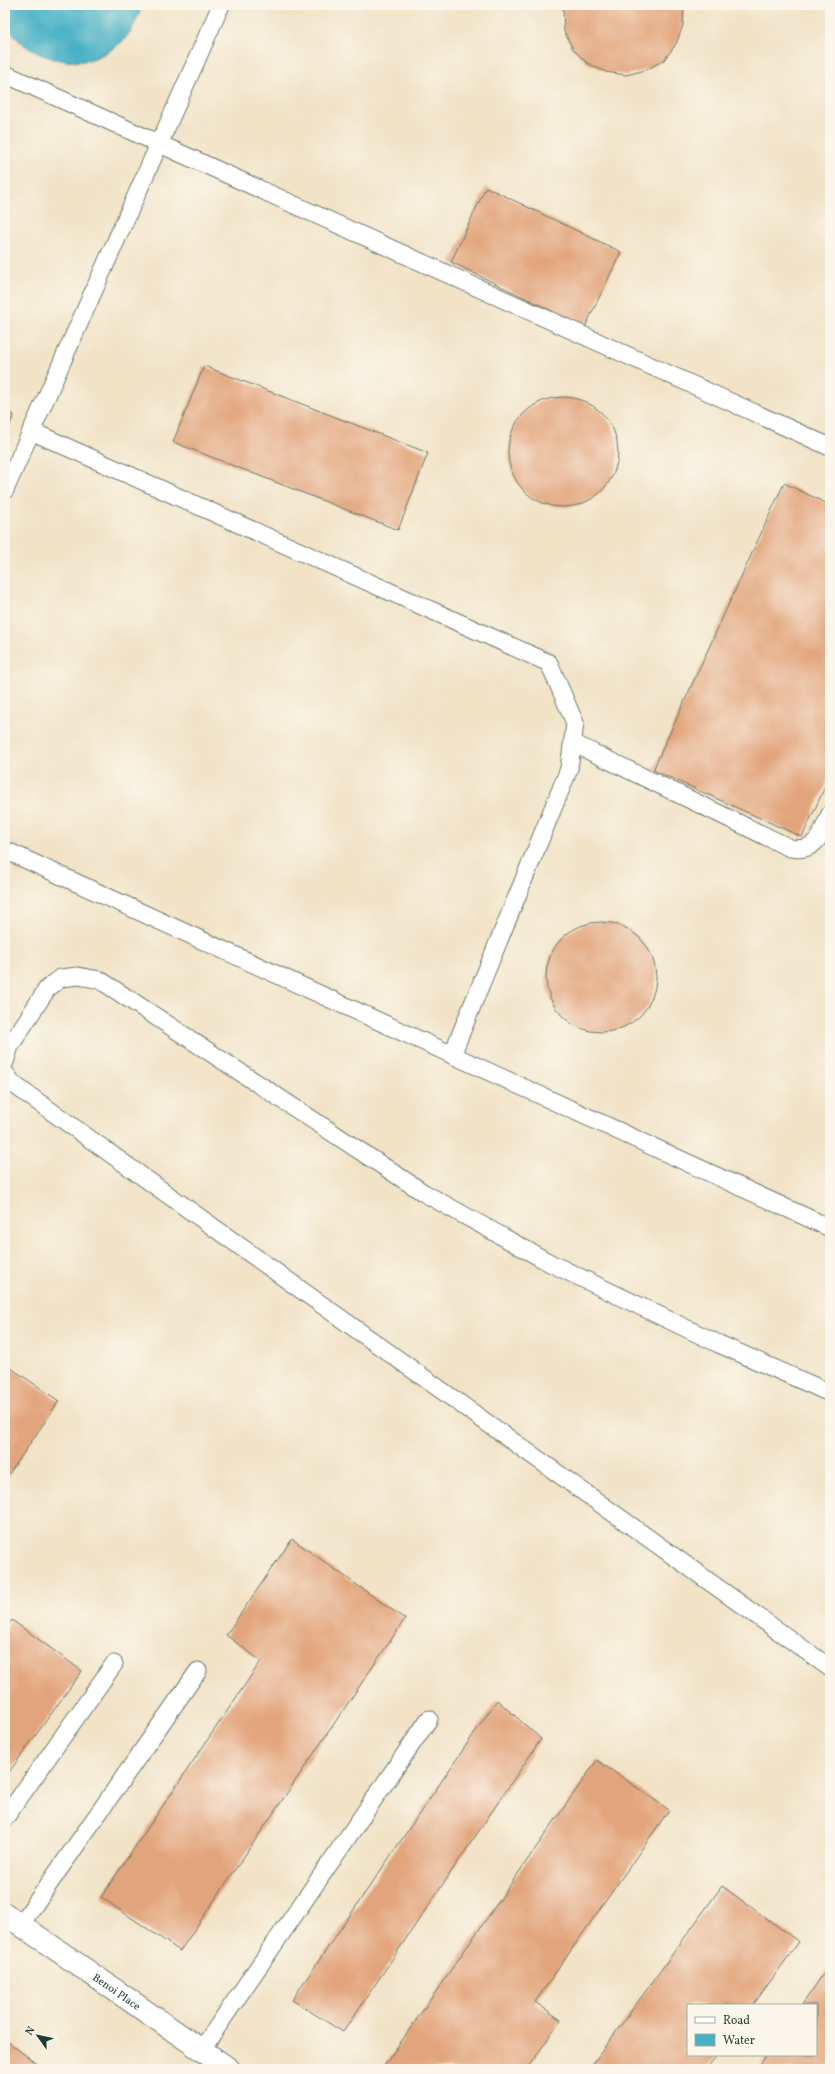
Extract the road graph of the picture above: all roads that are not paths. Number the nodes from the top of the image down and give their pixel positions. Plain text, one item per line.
1 (221, 5) edge
2 (5, 74) edge
3 (159, 143) junction
4 (31, 431) junction
5 (830, 447) edge
6 (5, 490) edge
7 (573, 743) junction
8 (830, 814) edge
9 (5, 850) edge
10 (452, 1054) junction
11 (5, 1062) edge
12 (5, 1073) edge
13 (830, 1228) edge
14 (830, 1393) edge
15 (114, 1664) dead end
16 (830, 1668) edge
17 (198, 1671) dead end
18 (429, 1719) dead end
19 (5, 1818) edge
20 (13, 1919) edge
21 (202, 2049) junction
22 (229, 2069) edge

1 - 3 lane
2 - 3 lane
3 - 4 lane
3 - 5 lane
4 - 6 lane
4 - 7 lane
7 - 8 lane
7 - 10 lane
9 - 10 lane
10 - 13 lane
11 - 14 lane
12 - 16 lane
15 - 19 lane
17 - 20 lane
18 - 21 lane
20 - 21 street, Benoi Place
21 - 22 street, Benoi Place

